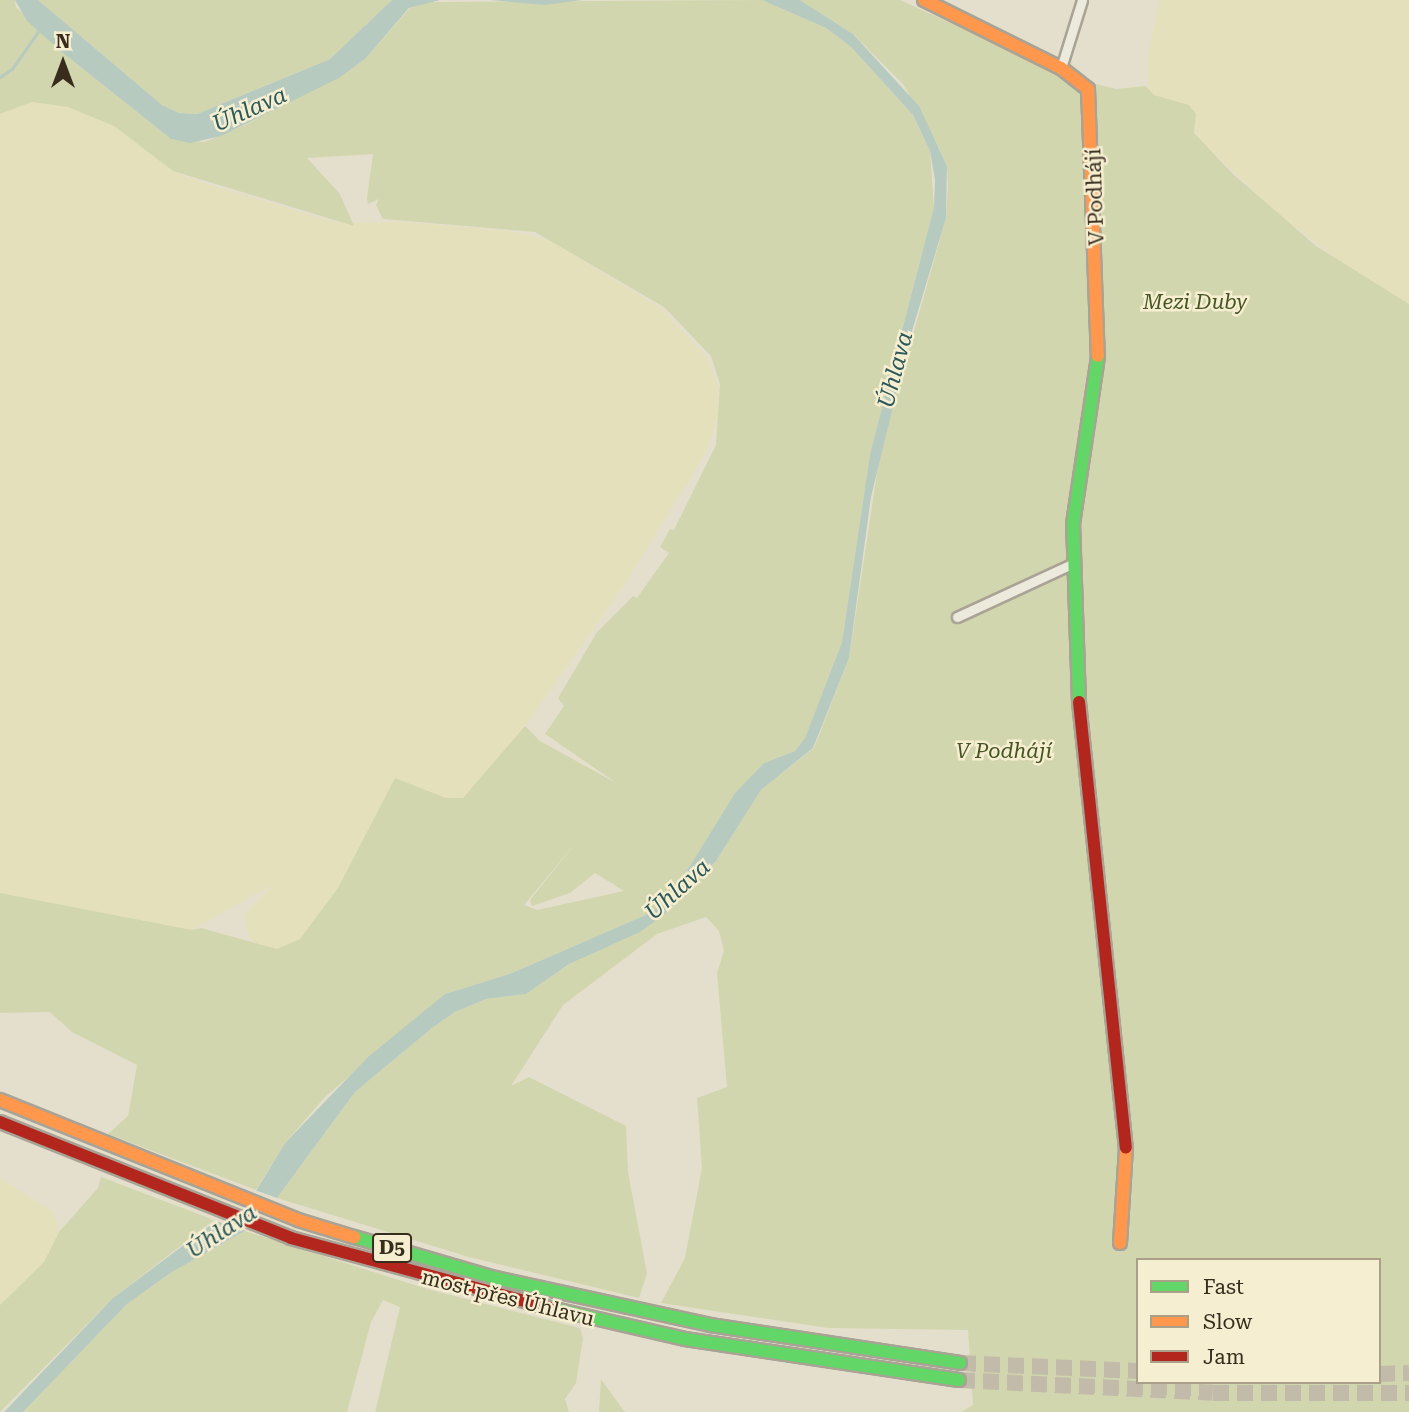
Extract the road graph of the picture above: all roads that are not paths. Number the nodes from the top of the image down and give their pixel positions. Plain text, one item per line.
1 (924, 0) edge
2 (1082, 0) edge
3 (1061, 68) junction
4 (1074, 563) junction
5 (957, 617) dead end
6 (0, 1100) edge
7 (0, 1122) edge
8 (1120, 1244) dead end
9 (960, 1363) tunnel mouth
10 (959, 1381) tunnel mouth

1 - 3 main road, V Podhájí
2 - 3 street
3 - 4 main road, V Podhájí
4 - 5 street
4 - 8 main road, V Podhájí
6 - 9 main road, most přes Úhlavu / D5
7 - 10 main road, most přes Úhlavu / D5

